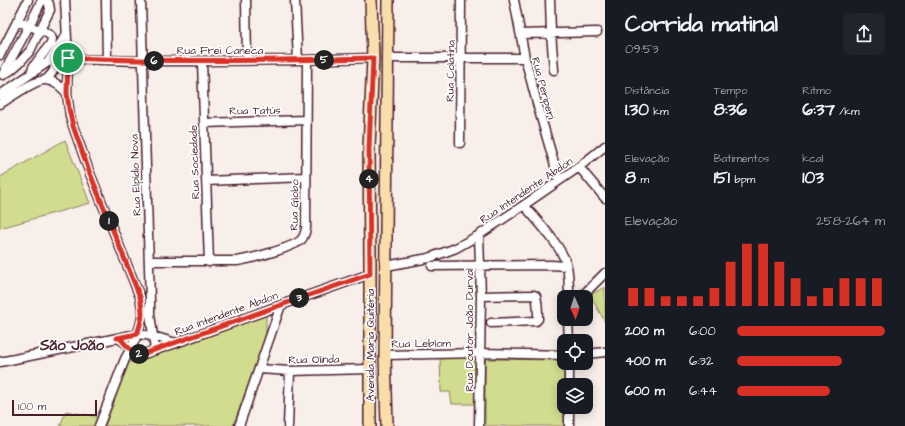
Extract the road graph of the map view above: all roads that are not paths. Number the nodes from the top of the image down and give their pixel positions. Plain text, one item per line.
1 (28, 0) edge
2 (42, 0) edge
3 (47, 0) edge
4 (65, 0) edge
5 (106, 0) edge
6 (141, 0) edge
7 (246, 0) edge
8 (295, 0) edge
9 (372, 0) edge
10 (388, 0) edge
11 (462, 0) edge
12 (514, 0) edge
13 (550, 0) edge
14 (17, 21) junction
15 (29, 26) junction
16 (40, 30) junction
17 (598, 32) dead end
18 (551, 33) junction
19 (66, 34) junction
20 (521, 34) junction
21 (28, 53) junction
22 (0, 55) edge
23 (68, 58) junction
24 (373, 58) junction
25 (387, 58) junction
26 (462, 58) junction
27 (525, 58) junction
28 (39, 60) junction
29 (107, 60) junction
30 (247, 60) junction
31 (302, 60) junction
32 (51, 61) junction
33 (142, 61) junction
34 (202, 61) junction
35 (554, 70) dead end
36 (31, 74) junction
37 (1, 76) edge
38 (46, 80) junction
39 (67, 93) junction
40 (0, 96) edge
41 (0, 104) edge
42 (306, 120) junction
43 (204, 123) junction
44 (460, 143) dead end
45 (387, 146) junction
46 (605, 146) edge
47 (369, 148) junction
48 (579, 167) junction
49 (306, 176) junction
50 (559, 180) junction
51 (206, 181) junction
52 (605, 198) edge
53 (524, 205) junction
54 (479, 235) junction
55 (148, 261) junction
56 (209, 262) junction
57 (386, 266) junction
58 (432, 266) dead end
59 (481, 266) junction
60 (567, 266) junction
61 (605, 273) edge
62 (370, 274) junction
63 (569, 290) edge
64 (588, 290) edge
65 (481, 296) junction
66 (281, 305) junction
67 (491, 323) dead end
68 (137, 334) junction
69 (153, 336) junction
70 (117, 338) junction
71 (176, 343) junction
72 (131, 350) junction
73 (155, 350) junction
74 (605, 352) edge
75 (480, 353) junction
76 (593, 353) edge
77 (385, 355) junction
78 (557, 355) edge
79 (0, 362) edge
80 (259, 369) junction
81 (370, 369) junction
82 (290, 372) junction
83 (569, 414) edge
84 (98, 426) edge
85 (239, 426) edge
86 (288, 426) edge
87 (370, 426) edge
88 (387, 426) edge
89 (479, 426) edge
90 (569, 426) edge

1 - 14 street
2 - 15 street
3 - 16 street
4 - 19 street
5 - 29 street
6 - 33 street, Rua Elpídio Nova
7 - 30 street
8 - 31 street, Rua Globo
9 - 24 main road, Avenida Maria Quitéria
10 - 25 main road, Avenida Maria Quitéria
11 - 26 street, Rua Colatina
12 - 20 street, Rua Periperi
13 - 18 street
14 - 15 street
14 - 22 street
15 - 16 street
15 - 37 street
16 - 21 street
16 - 28 street
17 - 18 street
18 - 20 street
18 - 35 street
19 - 23 street
19 - 32 street
20 - 27 street, Rua Periperi
21 - 28 street
21 - 37 street
23 - 29 street, Rua Frei Caneca
23 - 32 street, Rua Frei Caneca
23 - 39 street
24 - 31 street, Rua Frei Caneca
24 - 47 main road, Avenida Maria Quitéria
25 - 26 street
25 - 45 main road, Avenida Maria Quitéria
26 - 27 street
26 - 44 street, Rua Colatina
27 - 50 street, Rua Periperi
28 - 36 street
29 - 33 street, Rua Frei Caneca
30 - 31 street, Rua Frei Caneca
30 - 34 street, Rua Frei Caneca
31 - 42 street, Rua Globo
32 - 36 street
32 - 38 street
33 - 34 street, Rua Frei Caneca
33 - 55 street, Rua Elpídio Nova
34 - 43 street, Rua Sociedade
36 - 40 street
38 - 39 street
38 - 41 street
39 - 68 street
42 - 43 street, Rua Tatús
42 - 49 street, Rua Globo
43 - 51 street, Rua Sociedade
45 - 47 main road
45 - 57 main road, Avenida Maria Quitéria
46 - 48 street, Rua Intendente Abdon
47 - 62 main road, Avenida Maria Quitéria
48 - 50 street, Rua Intendente Abdon
48 - 52 street
49 - 51 street
49 - 56 street, Rua Globo
50 - 53 street, Rua Intendente Abdon
51 - 56 street, Rua Sociedade
53 - 54 street, Rua Intendente Abdon
53 - 60 street
54 - 57 street, Rua Intendente Abdon
54 - 59 street, Rua Doutor João Durval
55 - 56 street, Rua Globo
55 - 69 street, Rua Elpídio Nova
57 - 77 main road, Avenida Maria Quitéria
58 - 59 street
59 - 60 street
59 - 65 street, Rua Doutor João Durval
60 - 63 street
61 - 64 street
62 - 66 street, Rua Intendente Abdon
62 - 81 main road, Avenida Maria Quitéria
65 - 67 street
65 - 75 street, Rua Doutor João Durval
66 - 71 street, Rua Intendente Abdon
66 - 80 street
68 - 69 street
68 - 70 street
68 - 72 street
69 - 71 street
69 - 73 street, Rua Elpídio Nova
70 - 72 street
70 - 79 street
71 - 73 street, Rua Intendente Abdon
72 - 73 street, Rua Intendente Abdon
72 - 84 street
74 - 76 street
75 - 77 street, Rua Leblom
75 - 78 street, Rua Leblom
75 - 89 street, Rua Doutor João Durval
77 - 88 main road, Avenida Maria Quitéria
80 - 82 street, Rua Olinda
80 - 85 street
81 - 82 street, Rua Olinda
81 - 87 main road, Avenida Maria Quitéria
82 - 86 street
83 - 90 street

